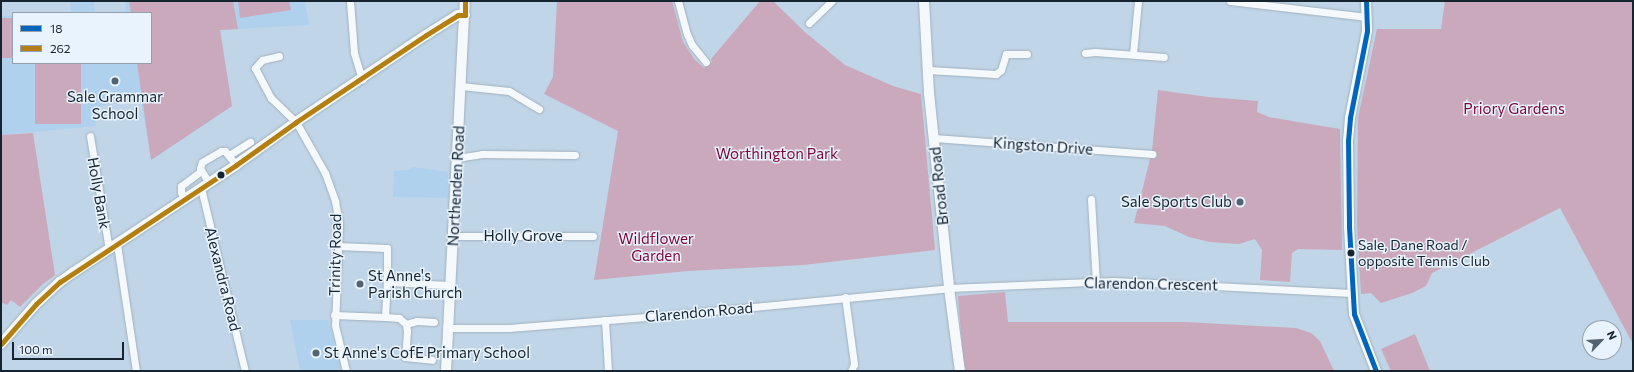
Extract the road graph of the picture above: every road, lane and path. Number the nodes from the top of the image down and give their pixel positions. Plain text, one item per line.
1 (350, 1) edge
2 (465, 1) edge
3 (678, 1) edge
4 (832, 1) edge
5 (924, 1) edge
6 (1138, 1) edge
7 (1230, 1) edge
8 (1366, 1) edge
9 (464, 15) junction
10 (1367, 18) junction
11 (809, 23) dead end
12 (1027, 54) dead end
13 (1085, 54) dead end
14 (1133, 54) junction
15 (279, 56) dead end
16 (1164, 57) dead end
17 (706, 62) dead end
18 (928, 70) junction
19 (362, 80) junction
20 (461, 86) junction
21 (539, 109) dead end
22 (296, 122) junction
23 (90, 136) dead end
24 (934, 138) junction
25 (251, 154) junction
26 (1152, 154) dead end
27 (229, 155) junction
28 (575, 155) dead end
29 (457, 158) junction
30 (236, 166) junction
31 (202, 171) junction
32 (205, 185) junction
33 (185, 198) junction
34 (1091, 199) dead end
35 (453, 236) junction
36 (592, 236) dead end
37 (337, 246) junction
38 (113, 247) junction
39 (387, 282) junction
40 (1096, 282) junction
41 (450, 285) junction
42 (949, 288) junction
43 (1352, 293) junction
44 (845, 297) junction
45 (334, 315) junction
46 (386, 317) junction
47 (605, 320) junction
48 (434, 322) dead end
49 (406, 324) junction
50 (449, 328) junction
51 (1, 344) edge
52 (432, 360) dead end
53 (136, 371) edge
54 (245, 371) edge
55 (346, 371) edge
56 (446, 371) edge
57 (608, 371) edge
58 (851, 371) edge
59 (960, 371) edge
60 (1376, 371) edge

1 - 19 street
2 - 9 street, Northenden Road
3 - 17 street
4 - 11 street
5 - 18 street, Broad Road
6 - 14 street
7 - 10 street
8 - 10 street
9 - 19 street
9 - 20 street, Northenden Road
10 - 43 street
12 - 18 street
13 - 14 street
14 - 16 street
15 - 22 street, Trinity Road
18 - 24 street, Broad Road
19 - 22 street
20 - 21 street
20 - 29 street, Northenden Road
22 - 25 street
22 - 37 street, Trinity Road
23 - 38 street, Holly Bank
24 - 26 street, Kingston Drive
24 - 42 street, Broad Road
25 - 27 street
25 - 30 street
27 - 30 street
27 - 31 street
28 - 29 street
29 - 35 street, Northenden Road
30 - 32 street
31 - 32 street, Alexandra Road
31 - 33 street
32 - 33 street
32 - 54 street, Alexandra Road
33 - 38 street
34 - 40 street
35 - 36 street, Holly Grove
35 - 41 street, Northenden Road
37 - 39 street
37 - 45 street, Trinity Road
38 - 51 street
38 - 53 street, Holly Bank
39 - 41 street
39 - 46 street
40 - 42 street, Clarendon Crescent
40 - 43 street, Clarendon Crescent
41 - 50 street, Northenden Road
42 - 44 street, Clarendon Road
42 - 59 street, Broad Road
43 - 60 street
44 - 47 street, Clarendon Road
44 - 58 street
45 - 46 street
45 - 55 street, Trinity Road
46 - 49 street
47 - 50 street, Clarendon Road
47 - 57 street
48 - 49 street
49 - 52 street
50 - 56 street, Northenden Road

